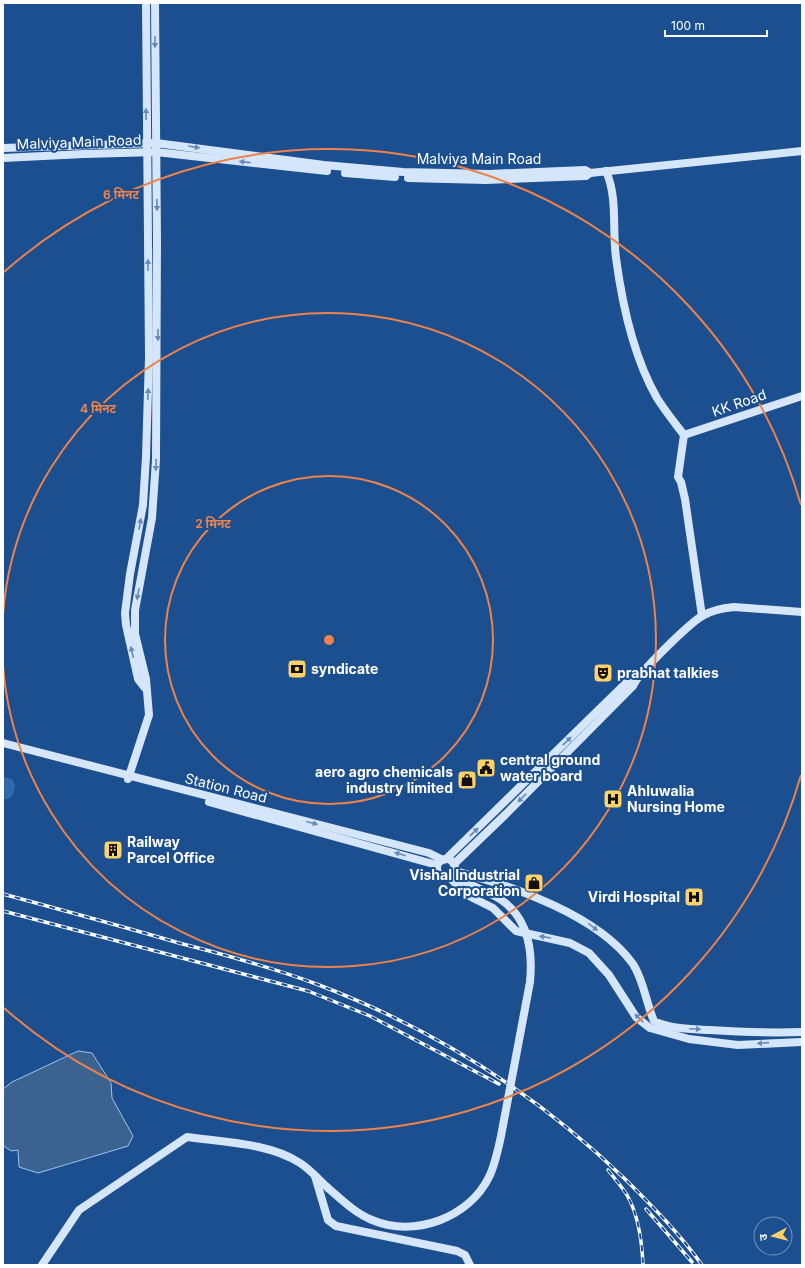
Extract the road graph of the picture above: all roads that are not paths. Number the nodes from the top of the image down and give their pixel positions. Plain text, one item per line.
1 (146, 3) edge
2 (155, 3) edge
3 (146, 143) junction
4 (156, 143) junction
5 (3, 148) edge
6 (802, 151) edge
7 (152, 153) junction
8 (3, 158) edge
9 (323, 168) junction
10 (606, 171) junction
11 (802, 396) edge
12 (684, 435) junction
13 (802, 612) edge
14 (702, 616) junction
15 (636, 679) junction
16 (145, 688) junction
17 (3, 742) edge
18 (3, 748) edge
19 (129, 778) junction
20 (442, 861) junction
21 (452, 872) junction
22 (802, 1032) edge
23 (802, 1042) edge
24 (314, 1175) junction
25 (42, 1265) edge
26 (470, 1265) edge

3 -> 1 street
2 -> 4 street
3 - 4 street, Malviya Main Road
3 - 5 street, Malviya Main Road
3 - 7 street
4 - 7 street
4 -> 9 street, Malviya Main Road
6 - 10 street
7 - 8 street, Malviya Main Road
9 -> 7 street, Malviya Main Road
7 -> 16 street
16 -> 7 street
9 - 10 street
10 - 12 street
11 - 12 street, KK Road
12 - 14 street
13 - 14 street
14 - 15 street
20 -> 15 street
15 -> 21 street
16 - 19 street
17 - 19 street
18 - 19 street
19 - 20 street
20 - 21 street
20 - 21 street
21 -> 22 street
23 -> 21 street
21 - 24 street, bridge
24 - 25 street
24 - 26 street

